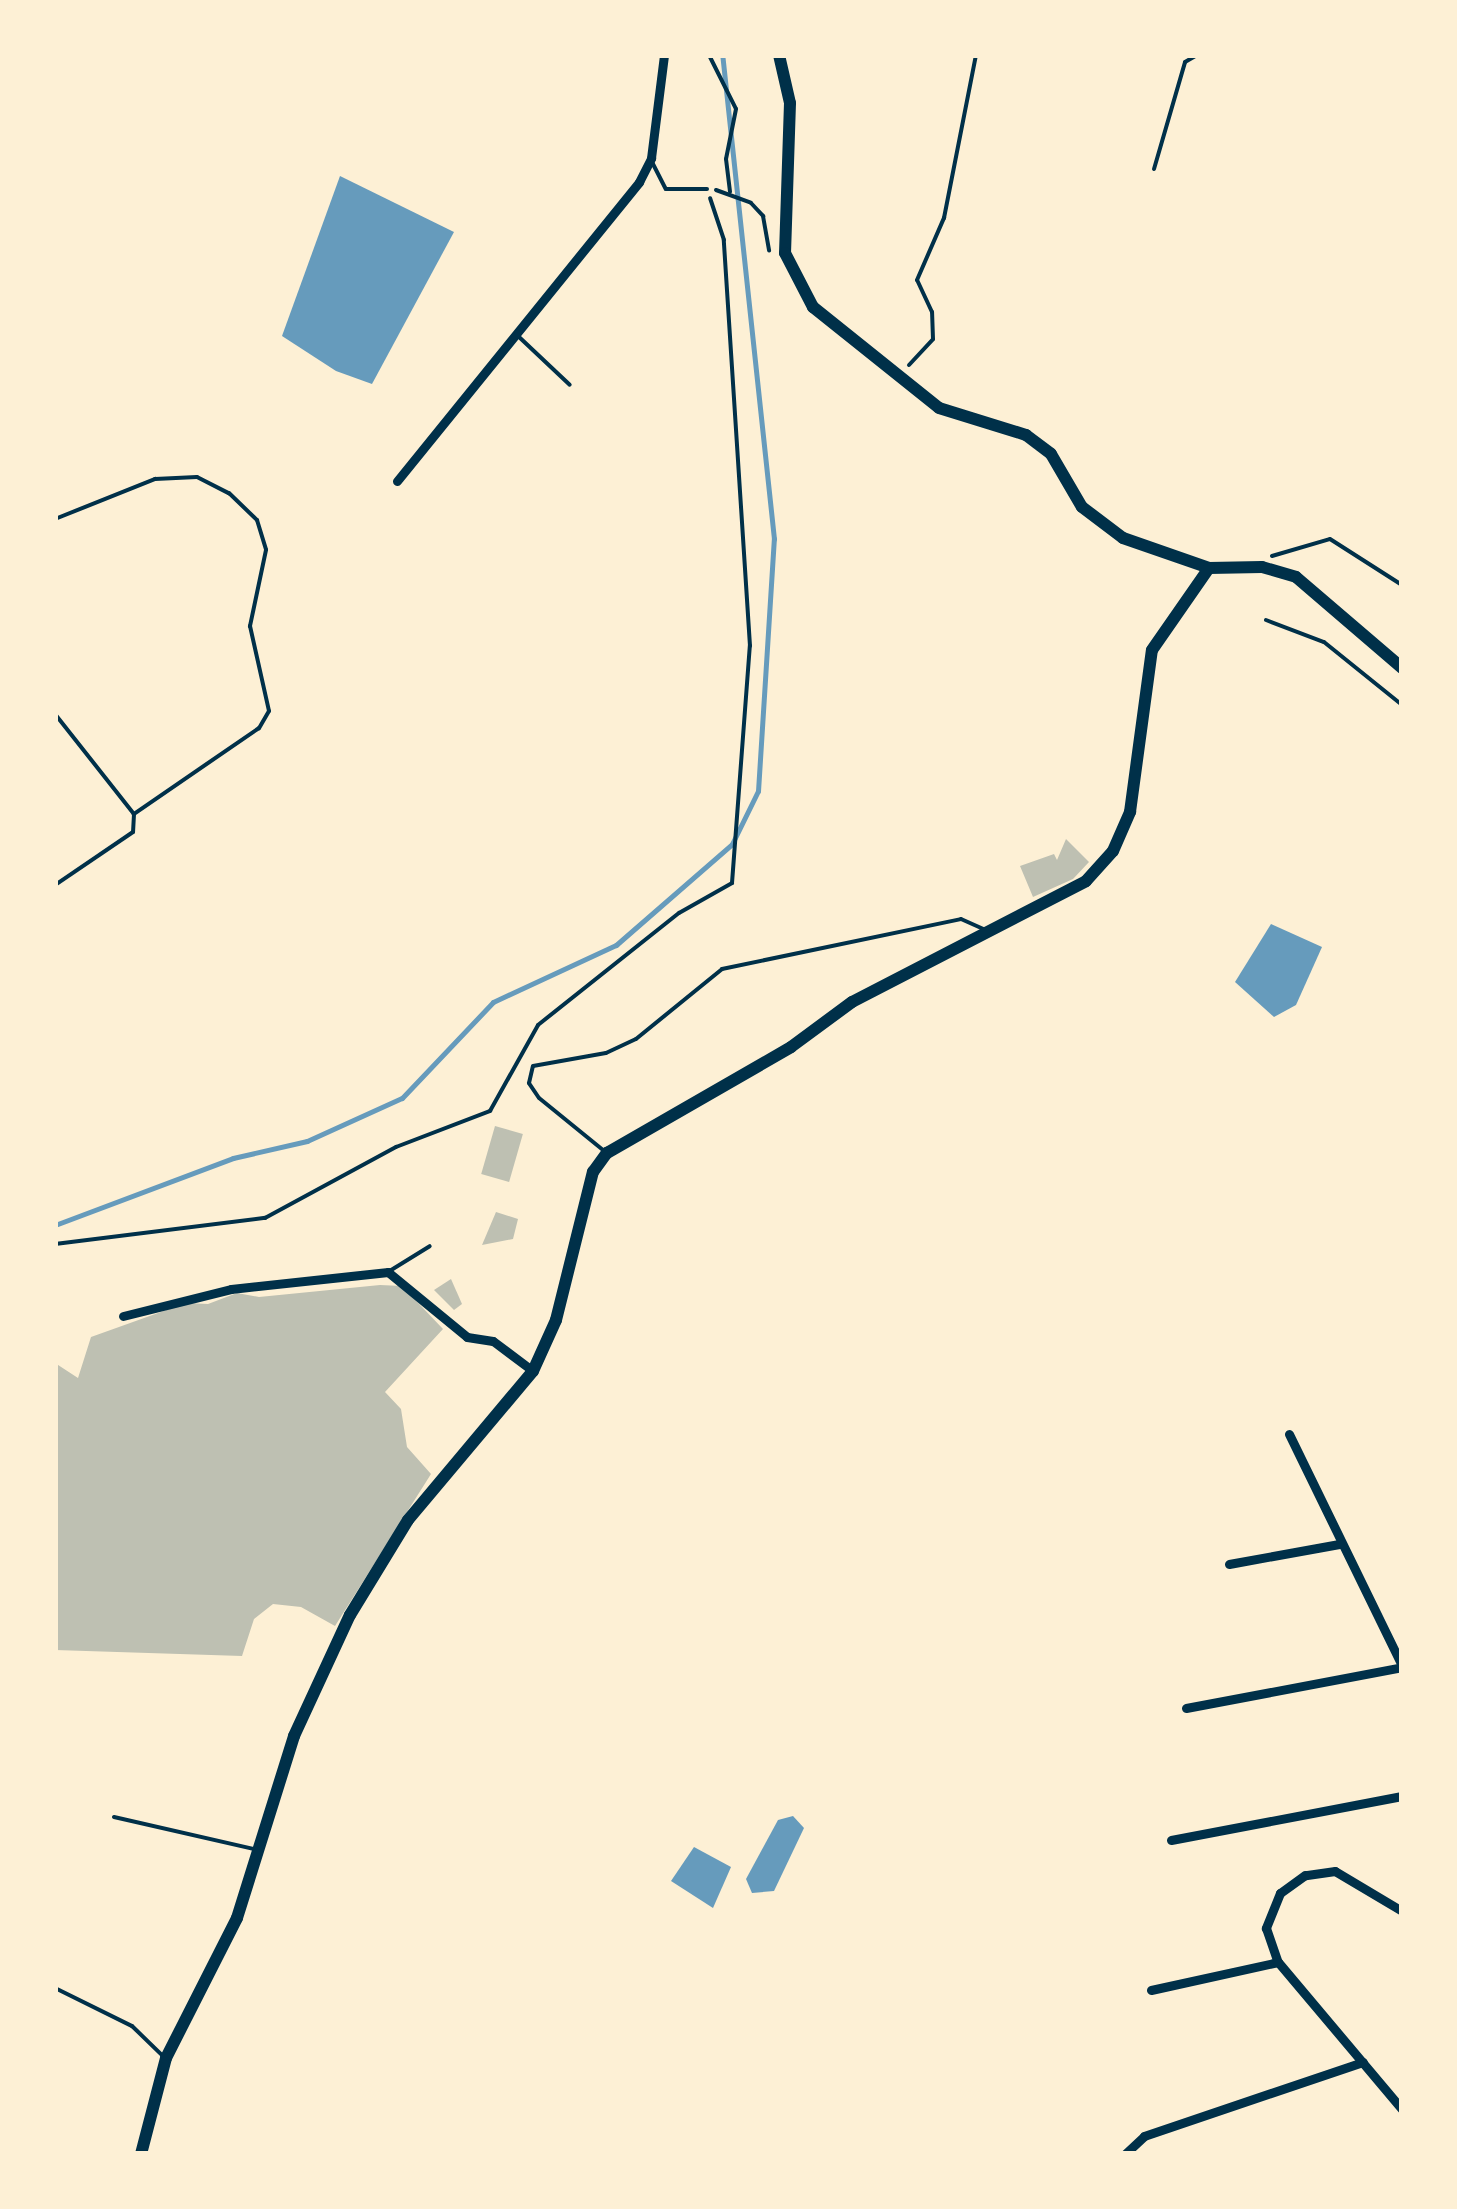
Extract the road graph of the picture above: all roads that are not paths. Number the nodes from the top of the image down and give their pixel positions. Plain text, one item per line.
1 (664, 55) edge
2 (779, 55) edge
3 (1197, 55) edge
4 (651, 158) junction
5 (1154, 170) dead end
6 (707, 188) road end
7 (518, 336) junction
8 (570, 385) dead end
9 (398, 481) dead end
10 (1209, 568) junction
11 (1266, 620) dead end
12 (1402, 668) edge
13 (1402, 705) edge
14 (988, 931) junction
15 (607, 1153) junction
16 (430, 1246) dead end
17 (388, 1272) junction
18 (123, 1316) dead end
19 (533, 1372) junction
20 (1288, 1434) dead end
21 (1338, 1544) junction
22 (1229, 1564) dead end
23 (1402, 1666) edge
24 (1186, 1708) dead end
25 (1402, 1796) edge
26 (114, 1817) dead end
27 (1171, 1840) dead end
28 (258, 1850) junction
29 (1402, 1911) edge
30 (1278, 1962) junction
31 (55, 1988) edge
32 (1150, 1990) dead end
33 (166, 2058) junction
34 (1364, 2062) junction
35 (1402, 2110) edge
36 (1125, 2151) edge
37 (141, 2154) edge

1 - 4 street
2 - 10 main road
3 - 5 lane
4 - 6 lane
4 - 7 street
7 - 8 lane
7 - 9 street
10 - 12 main road
10 - 14 main road
11 - 13 lane
14 - 15 main road
14 - 15 lane
15 - 19 main road
16 - 17 lane
17 - 18 street
17 - 19 street
19 - 28 main road
20 - 21 street
21 - 22 street
21 - 23 street
23 - 24 street
25 - 27 street
26 - 28 lane
28 - 33 main road
29 - 30 street
30 - 32 street
30 - 34 street
31 - 33 lane
33 - 37 main road
34 - 35 street
34 - 36 street

